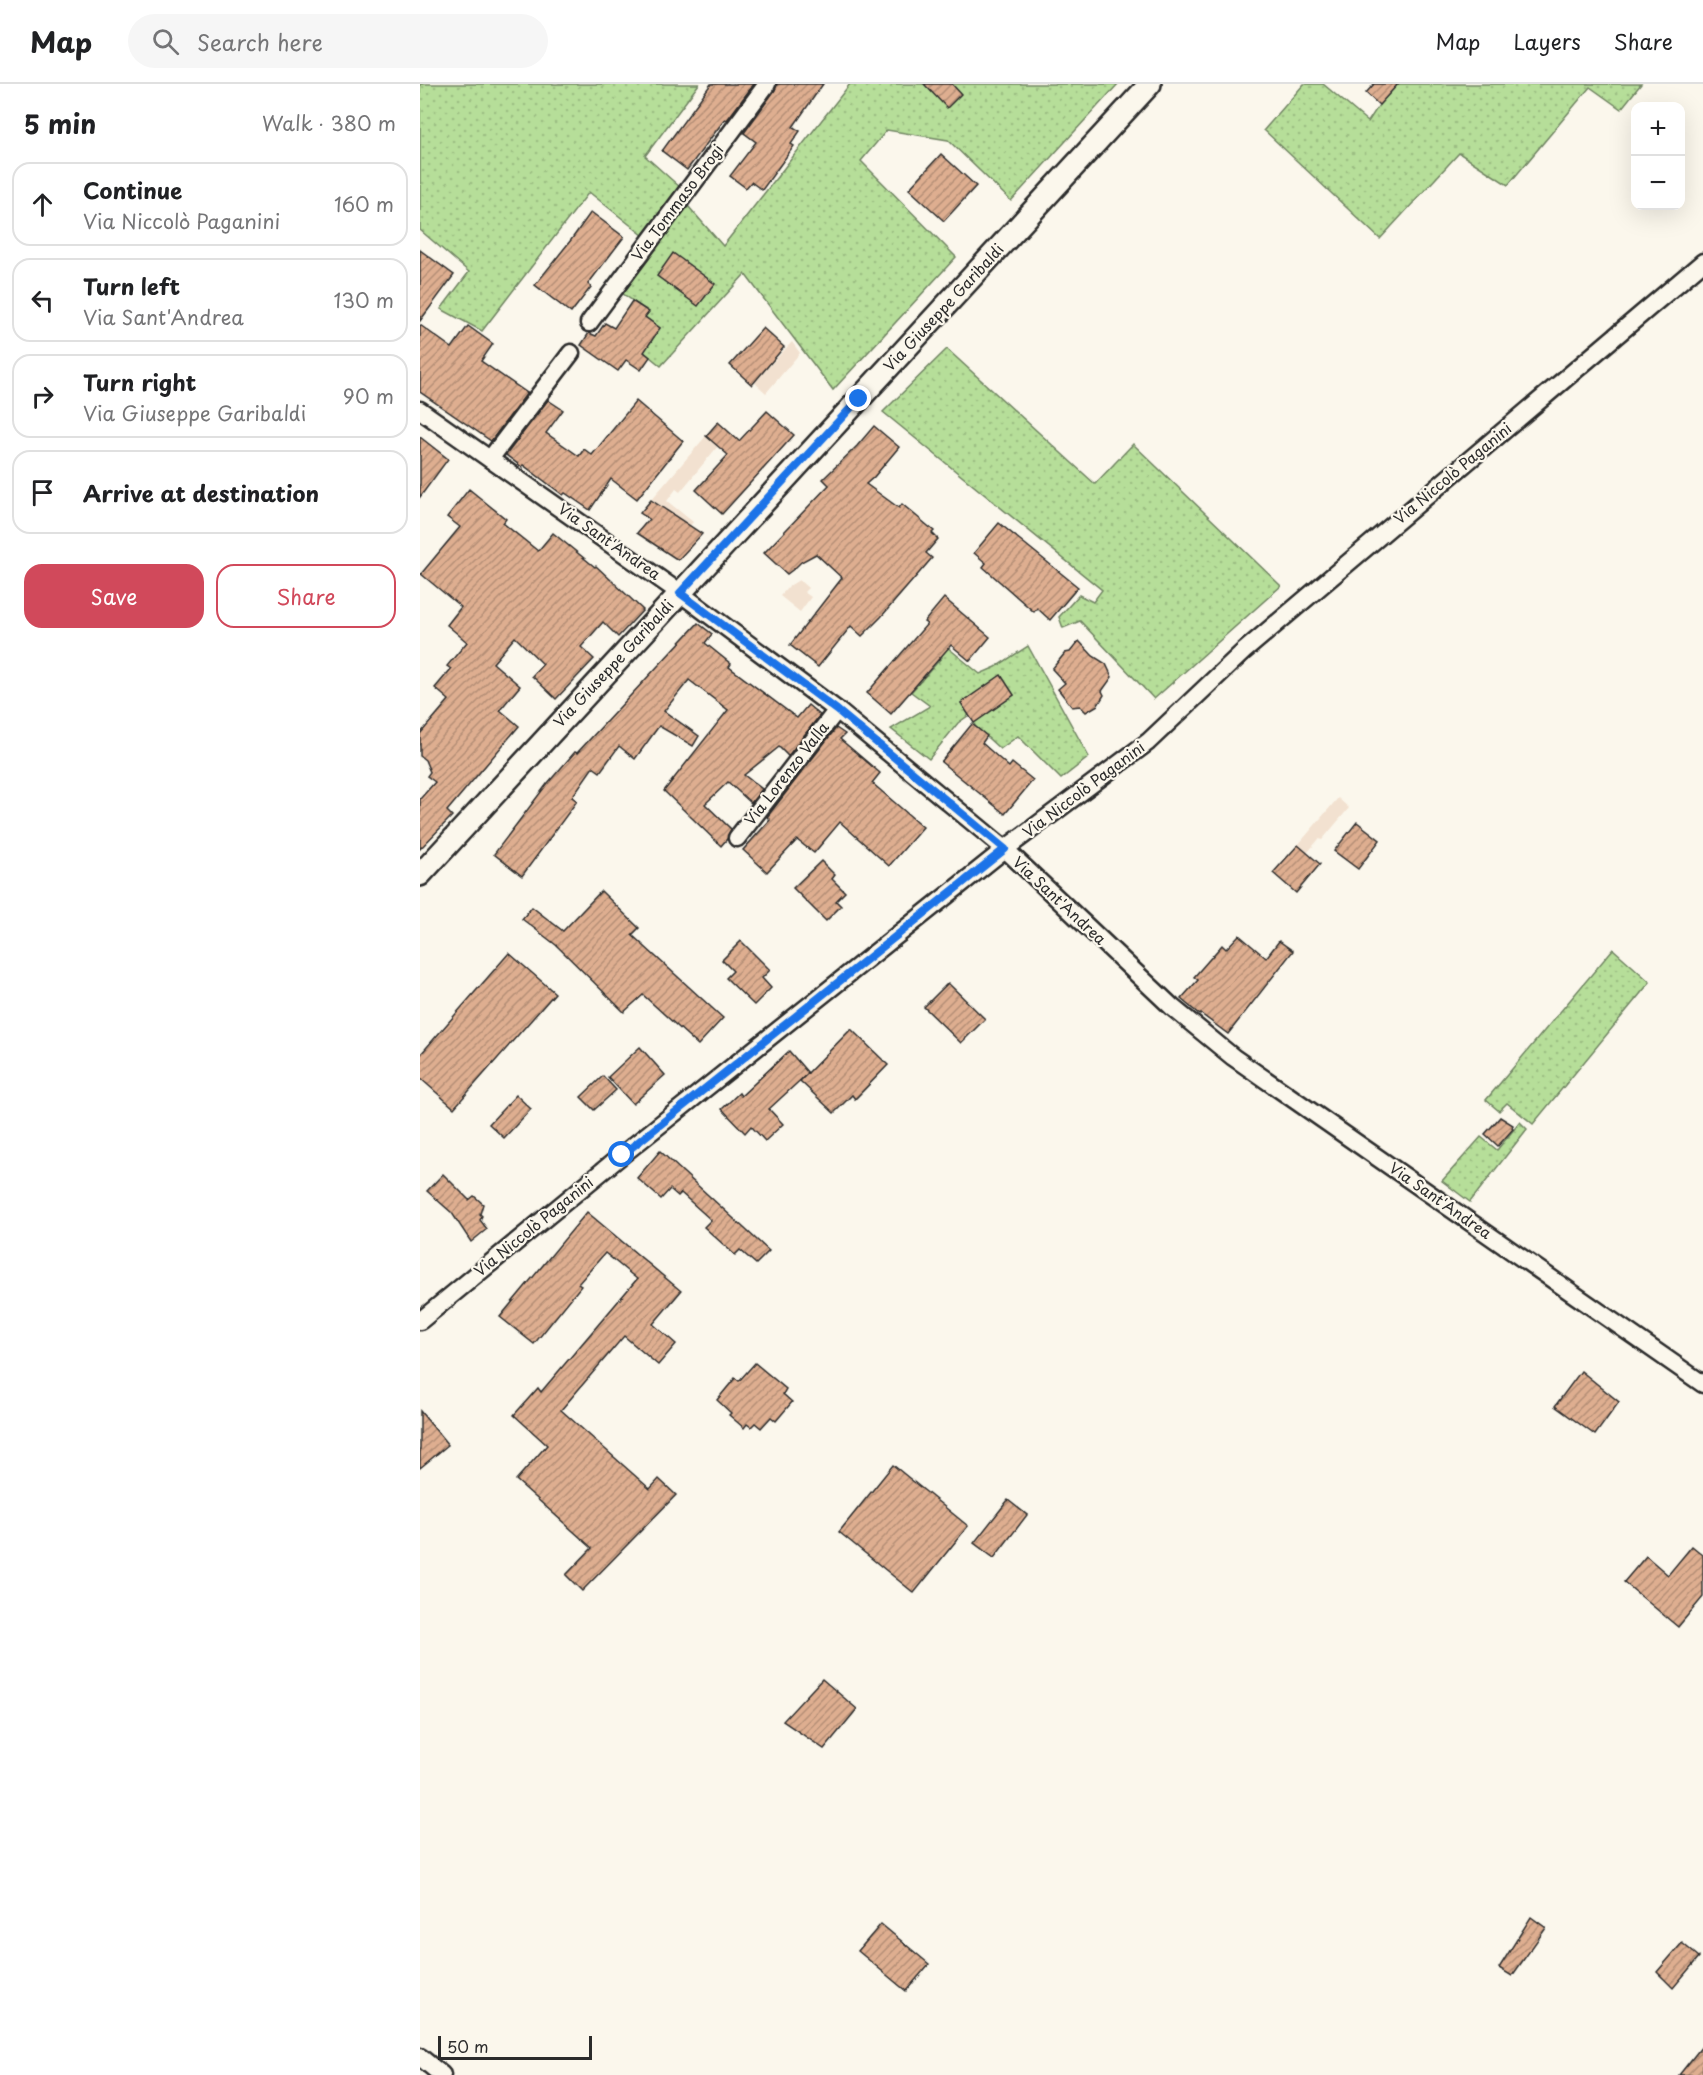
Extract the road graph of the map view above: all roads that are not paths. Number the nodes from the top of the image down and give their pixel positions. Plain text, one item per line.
1 (767, 84) edge
2 (1150, 84) edge
3 (1703, 262) edge
4 (589, 323) dead end
5 (571, 353) dead end
6 (420, 410) edge
7 (490, 459) junction
8 (680, 593) junction
9 (837, 710) junction
10 (737, 838) dead end
11 (1005, 849) junction
12 (420, 875) edge
13 (420, 1321) edge
14 (1703, 1384) edge
15 (420, 2057) edge
16 (442, 2075) edge

1 - 4 street, Via Tommaso Brogi
2 - 8 street, Via Giuseppe Garibaldi
3 - 11 street, Via Niccolò Paganini
5 - 7 street
6 - 7 street, Via Sant'Andrea
7 - 8 street, Via Sant'Andrea
8 - 9 street, Via Sant'Andrea
8 - 12 street, Via Giuseppe Garibaldi
9 - 10 street, Via Lorenzo Valla
9 - 11 street, Via Sant'Andrea
11 - 13 street, Via Niccolò Paganini
11 - 14 street, Via Sant'Andrea
15 - 16 street

